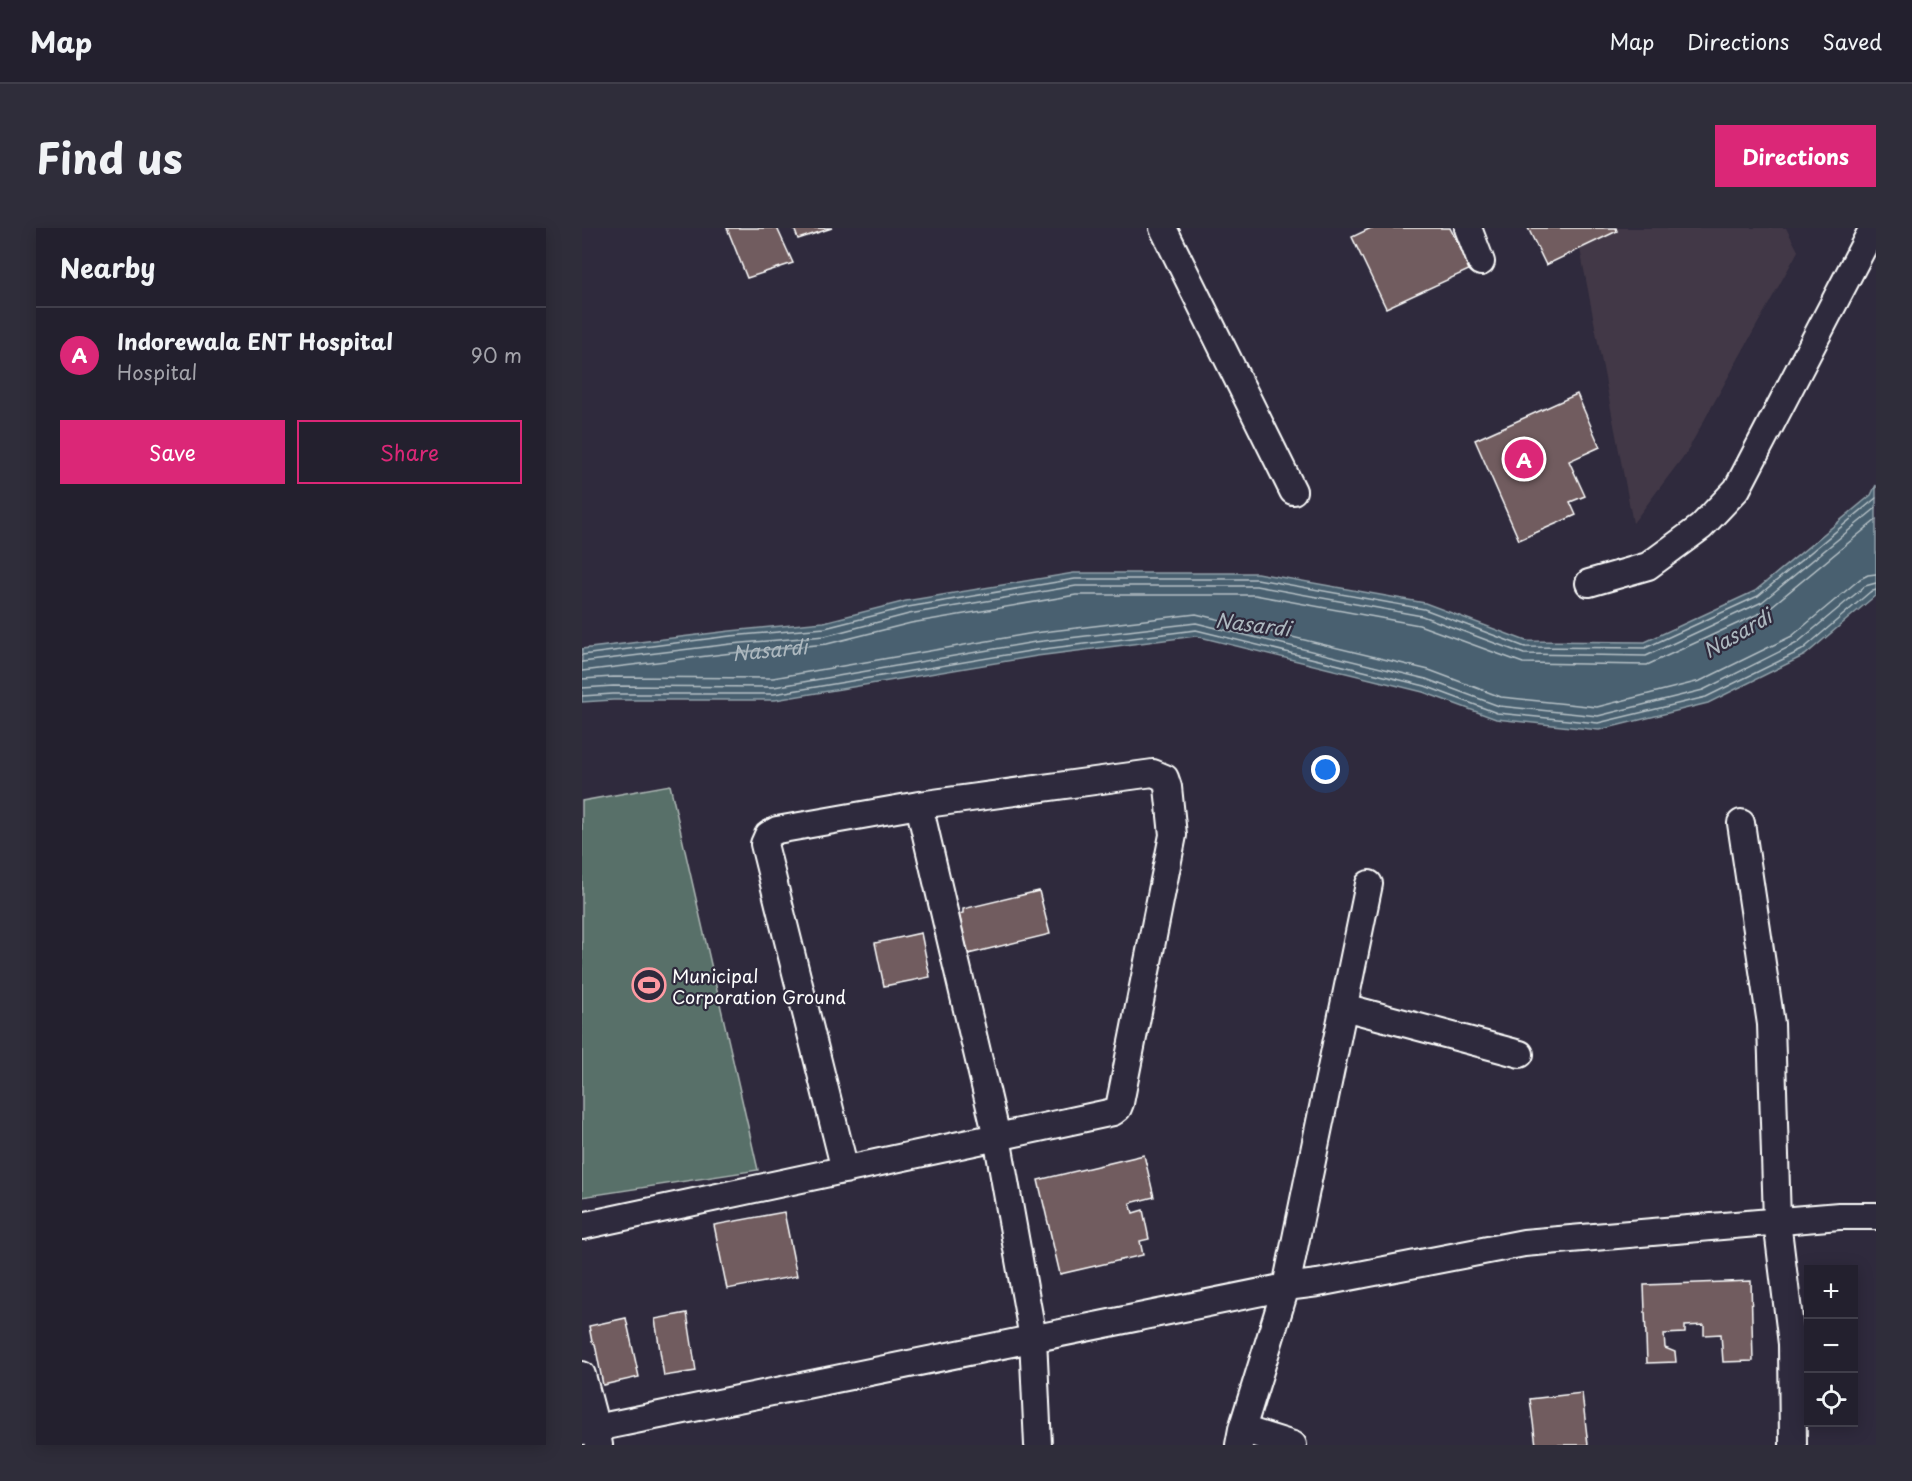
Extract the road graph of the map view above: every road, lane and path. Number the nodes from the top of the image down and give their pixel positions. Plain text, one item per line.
1 (1163, 228) edge
2 (1468, 228) edge
3 (1873, 228) edge
4 (1481, 262) dead end
5 (1293, 491) dead end
6 (1589, 583) dead end
7 (919, 805) junction
8 (1741, 823) dead end
9 (1369, 884) dead end
10 (1344, 1007) junction
11 (1520, 1054) dead end
12 (997, 1137) junction
13 (845, 1170) junction
14 (1876, 1216) edge
15 (1777, 1221) junction
16 (582, 1226) edge
17 (1286, 1287) junction
18 (1033, 1338) junction
19 (582, 1375) edge
20 (592, 1435) edge
21 (1240, 1437) edge
22 (1038, 1445) edge
23 (1293, 1445) edge
24 (1793, 1445) edge

1 - 5 street
2 - 4 street
3 - 6 street
7 - 12 street
7 - 12 street
7 - 13 street
8 - 15 street
9 - 10 street
10 - 11 street
10 - 17 street
12 - 13 street
12 - 18 street
13 - 16 street
14 - 15 street
15 - 17 street
15 - 24 street
17 - 18 street
17 - 21 street
18 - 20 street
18 - 22 street
19 - 20 street
21 - 23 street

